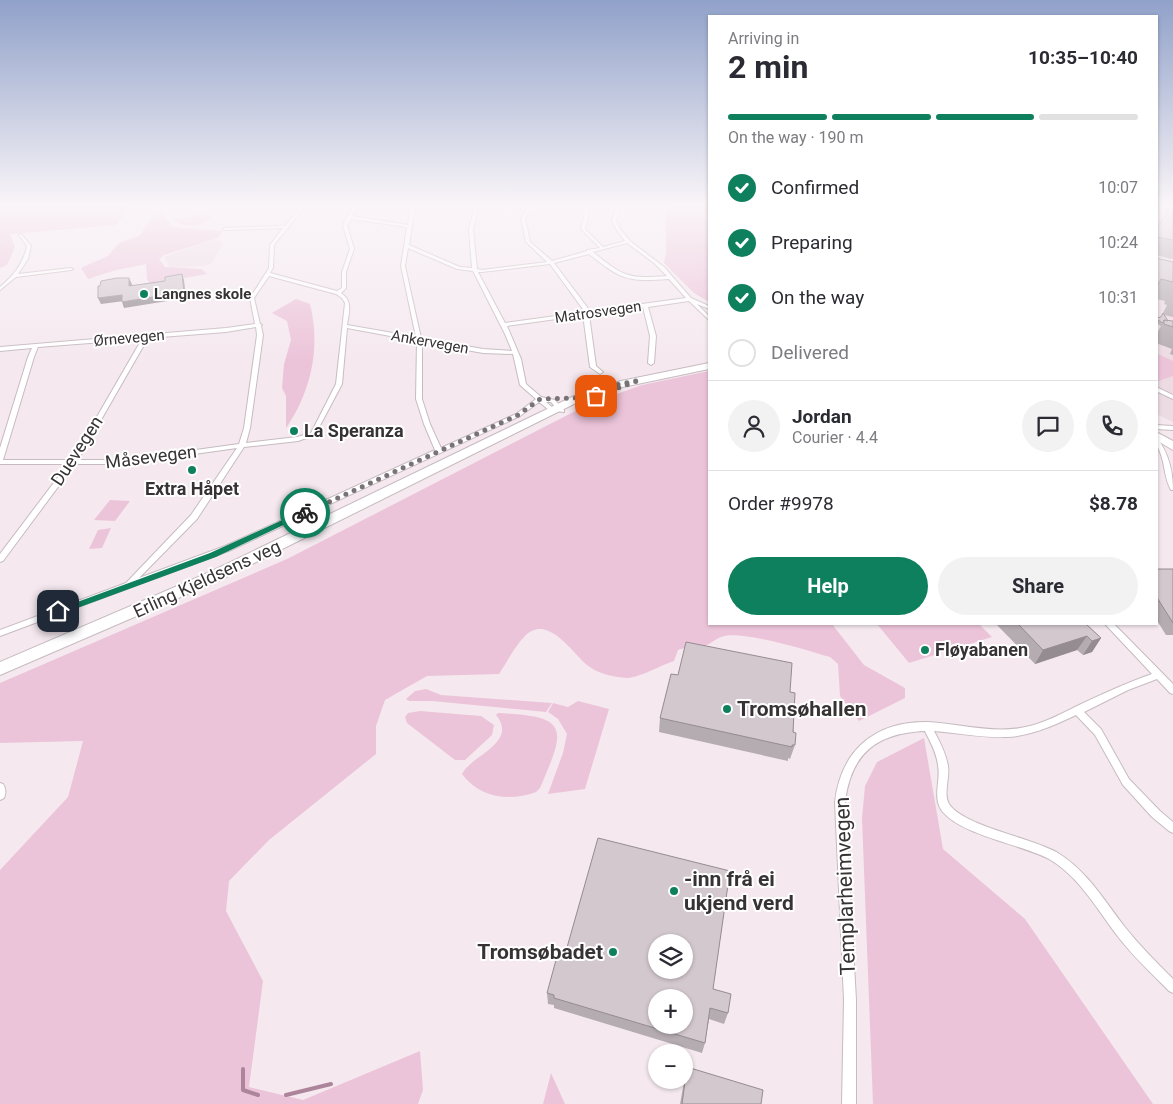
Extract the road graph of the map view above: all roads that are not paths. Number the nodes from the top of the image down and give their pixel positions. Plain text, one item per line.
1 (26, 257) edge
2 (271, 257) edge
3 (350, 257) edge
4 (404, 257) edge
5 (431, 257) edge
6 (473, 257) edge
7 (542, 257) edge
8 (571, 257) edge
9 (595, 257) edge
10 (648, 257) edge
11 (550, 263) junction
12 (71, 269) dead end
13 (474, 271) junction
14 (268, 274) junction
15 (15, 276) junction
16 (671, 278) junction
17 (0, 290) edge
18 (338, 293) junction
19 (691, 299) junction
20 (645, 306) junction
21 (708, 308) edge
22 (588, 314) junction
23 (708, 318) edge
24 (258, 325) junction
25 (504, 325) junction
26 (345, 326) junction
27 (146, 337) junction
28 (419, 340) junction
29 (36, 346) junction
30 (0, 349) edge
31 (516, 353) junction
32 (651, 363) dead end
33 (708, 366) edge
34 (600, 372) dead end
35 (640, 380) junction
36 (1158, 390) edge
37 (1173, 397) edge
38 (553, 405) junction
39 (1158, 427) edge
40 (1173, 428) edge
41 (1158, 435) edge
42 (1158, 442) edge
43 (242, 445) junction
44 (1173, 446) edge
45 (439, 451) junction
46 (0, 460) edge
47 (72, 463) junction
48 (1171, 478) edge
49 (1173, 488) edge
50 (0, 559) edge
51 (127, 586) junction
52 (1110, 625) edge
53 (0, 633) edge
54 (0, 669) edge
55 (1158, 674) junction
56 (1173, 690) edge
57 (1077, 710) junction
58 (927, 726) junction
59 (0, 788) edge
60 (0, 795) edge
61 (1173, 828) edge
62 (1173, 988) edge
63 (849, 1104) edge

1 - 15 street
2 - 14 street
3 - 18 street
4 - 28 street
5 - 13 street
6 - 13 street
7 - 11 street
8 - 11 street
9 - 16 street
10 - 16 street
11 - 13 street
11 - 22 street
12 - 15 street
13 - 25 street
14 - 18 street
14 - 24 street
15 - 17 street
16 - 19 street
18 - 26 street, Måsevegen
19 - 20 street, Matrosvegen
19 - 21 street
19 - 23 street
20 - 22 street, Matrosvegen
20 - 32 street
22 - 25 street, Matrosvegen
22 - 34 street
24 - 27 street, Ørnevegen
24 - 43 street
25 - 31 street
26 - 28 street, Ankervegen
26 - 43 street, Måsevegen
27 - 29 street, Ørnevegen
27 - 47 street, Duevegen
28 - 31 street, Ankervegen
28 - 45 street
29 - 30 street, Ørnevegen
29 - 46 street
31 - 38 street
33 - 35 highway, Erling Kjeldsens veg
35 - 38 highway, Erling Kjeldsens veg
35 - 38 highway, Erling Kjeldsens veg
36 - 37 street
38 - 45 street
38 - 54 highway, Erling Kjeldsens veg
39 - 40 street
41 - 44 highway
42 - 48 street
43 - 47 street, Måsevegen
43 - 51 street
45 - 51 street
46 - 47 street, Måsevegen
47 - 50 street, Duevegen
48 - 49 street
51 - 53 street
52 - 55 street
55 - 56 street
55 - 57 street, Templarheimvegen
57 - 58 street, Templarheimvegen
57 - 61 street
58 - 62 street
58 - 63 street, Templarheimvegen
59 - 60 street

